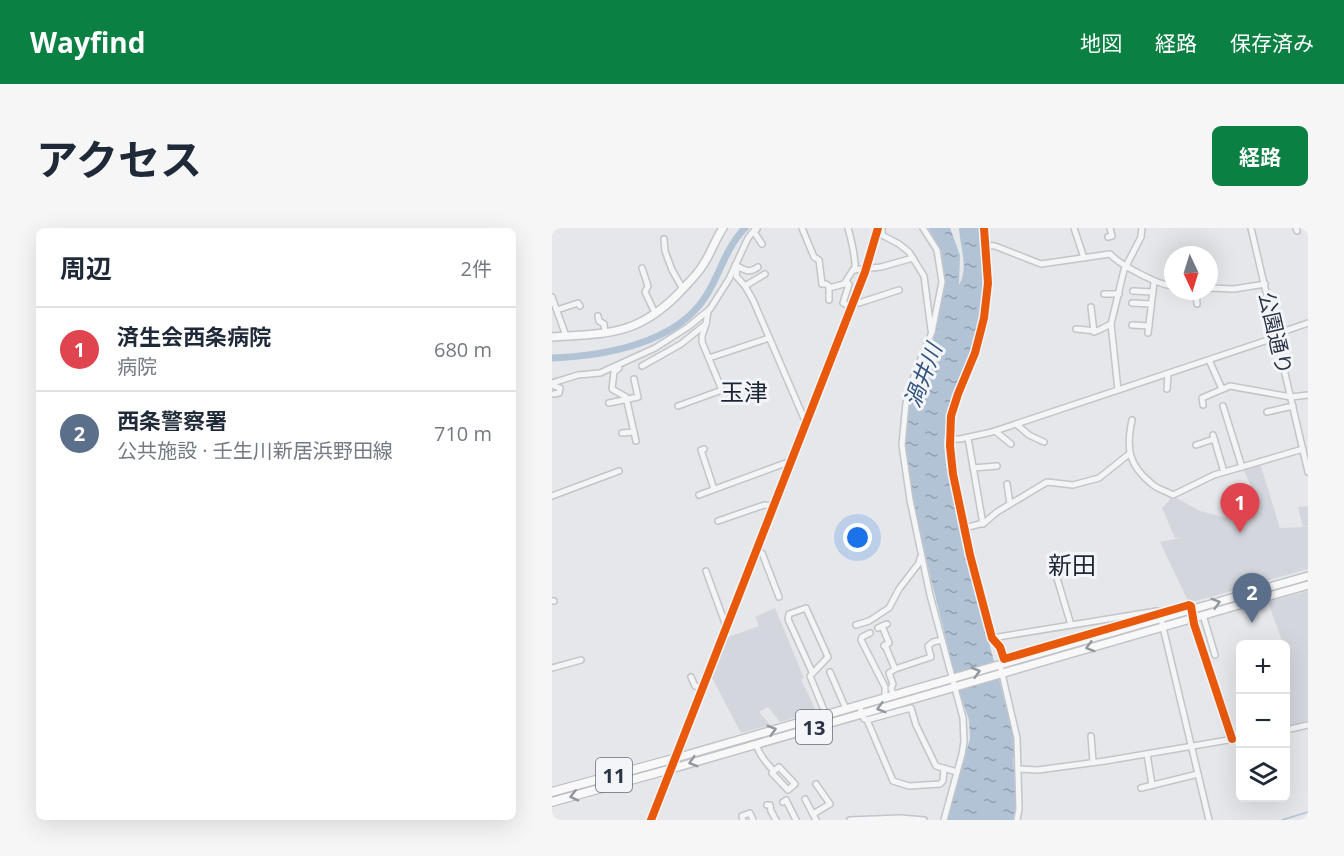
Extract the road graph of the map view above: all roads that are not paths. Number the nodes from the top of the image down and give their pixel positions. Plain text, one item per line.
1 (723, 228) edge
2 (757, 228) edge
3 (802, 228) edge
4 (848, 228) edge
5 (880, 228) edge
6 (922, 228) edge
7 (984, 228) edge
8 (1074, 228) edge
9 (1110, 228) edge
10 (1142, 228) edge
11 (1251, 228) edge
12 (1108, 237) dead end
13 (664, 239) dead end
14 (762, 244) dead end
15 (985, 245) junction
16 (913, 258) junction
17 (1084, 258) junction
18 (1126, 265) junction
19 (736, 266) junction
20 (758, 267) dead end
21 (642, 268) dead end
22 (866, 269) junction
23 (855, 270) junction
24 (765, 274) dead end
25 (846, 282) junction
26 (1154, 282) junction
27 (1164, 284) edge
28 (1265, 284) junction
29 (745, 286) junction
30 (830, 287) junction
31 (1218, 288) edge
32 (683, 289) junction
33 (899, 290) dead end
34 (1133, 291) dead end
35 (1153, 292) junction
36 (1104, 294) dead end
37 (1119, 294) junction
38 (552, 297) edge
39 (830, 300) dead end
40 (1197, 300) edge
41 (1132, 303) dead end
42 (852, 304) junction
43 (1151, 304) junction
44 (1197, 304) dead end
45 (580, 306) dead end
46 (1091, 307) dead end
47 (557, 310) junction
48 (708, 311) junction
49 (655, 314) junction
50 (598, 316) dead end
51 (1308, 323) edge
52 (706, 324) junction
53 (1111, 324) junction
54 (1132, 325) dead end
55 (1149, 326) junction
56 (1076, 329) dead end
57 (932, 332) junction
58 (1094, 332) junction
59 (604, 333) junction
60 (1148, 333) dead end
61 (566, 336) junction
62 (1277, 336) junction
63 (552, 337) edge
64 (769, 338) junction
65 (709, 358) junction
66 (1209, 360) junction
67 (624, 363) junction
68 (642, 366) dead end
69 (600, 373) junction
70 (614, 374) junction
71 (1168, 374) junction
72 (634, 379) dead end
73 (552, 384) edge
74 (1167, 389) dead end
75 (1222, 389) junction
76 (612, 390) junction
77 (1118, 390) junction
78 (606, 393) dead end
79 (554, 394) edge
80 (1308, 395) edge
81 (1291, 397) junction
82 (627, 400) junction
83 (609, 403) dead end
84 (1203, 405) dead end
85 (678, 406) dead end
86 (1223, 406) dead end
87 (1293, 406) junction
88 (1267, 412) dead end
89 (1132, 420) dead end
90 (806, 423) junction
91 (1016, 424) junction
92 (994, 431) junction
93 (634, 432) junction
94 (622, 433) dead end
95 (968, 438) junction
96 (950, 439) junction
97 (636, 441) dead end
98 (1044, 442) dead end
99 (1011, 444) dead end
100 (1196, 445) dead end
101 (1303, 449) junction
102 (704, 450) dead end
103 (958, 451) dead end
104 (950, 452) junction
105 (1129, 454) junction
106 (791, 461) junction
107 (997, 466) dead end
108 (1242, 467) junction
109 (973, 468) junction
110 (619, 471) dead end
111 (1224, 472) junction
112 (1308, 472) edge
113 (1007, 484) dead end
114 (714, 489) junction
115 (699, 495) dead end
116 (552, 496) edge
117 (1010, 504) junction
118 (773, 506) junction
119 (718, 520) dead end
120 (983, 524) junction
121 (964, 528) junction
122 (756, 551) junction
123 (920, 551) junction
124 (1053, 565) dead end
125 (706, 571) dead end
126 (1308, 576) edge
127 (1308, 585) edge
128 (779, 597) dead end
129 (1173, 609) junction
130 (1192, 614) junction
131 (1203, 615) junction
132 (1162, 622) junction
133 (1071, 625) junction
134 (882, 626) dead end
135 (726, 627) junction
136 (992, 638) junction
137 (942, 640) junction
138 (1215, 655) dead end
139 (581, 660) dead end
140 (552, 668) edge
141 (896, 669) junction
142 (1000, 669) junction
143 (812, 672) junction
144 (830, 672) dead end
145 (691, 677) dead end
146 (955, 682) junction
147 (702, 688) junction
148 (889, 696) junction
149 (859, 705) junction
150 (846, 709) junction
151 (861, 713) junction
152 (826, 715) junction
153 (867, 720) junction
154 (1308, 725) edge
155 (1290, 729) edge
156 (1091, 736) dead end
157 (1236, 738) edge
158 (1232, 739) junction
159 (756, 744) junction
160 (1192, 746) junction
161 (1147, 753) junction
162 (676, 758) junction
163 (1093, 762) junction
164 (944, 768) junction
165 (671, 769) junction
166 (1018, 770) junction
167 (774, 771) dead end
168 (957, 772) junction
169 (1198, 774) junction
170 (816, 784) dead end
171 (1152, 785) junction
172 (1141, 788) dead end
173 (552, 792) edge
174 (804, 799) dead end
175 (552, 802) edge
176 (783, 802) dead end
177 (767, 805) dead end
178 (813, 813) junction
179 (882, 819) edge
180 (651, 820) edge
181 (743, 820) edge
182 (753, 820) edge
183 (776, 820) edge
184 (796, 820) edge
185 (816, 820) edge
186 (850, 820) edge
187 (924, 820) edge
188 (944, 820) edge
189 (1017, 820) edge
190 (1209, 820) edge

1 - 32 main road
2 - 14 street
2 - 19 street
3 - 30 street
4 - 23 street
5 - 16 street
5 - 22 street
6 - 57 street
7 - 15 street
8 - 17 street
9 - 12 street
10 - 18 street
11 - 28 street, 公園通り
13 - 32 street
15 - 17 street
15 - 96 street
16 - 22 street
16 - 57 street
17 - 18 street
18 - 26 street
18 - 37 street
19 - 20 street
19 - 29 street
19 - 48 street
21 - 49 street
22 - 23 street
22 - 42 street
23 - 25 street
24 - 29 street
25 - 30 street
25 - 42 street
26 - 27 street
26 - 35 street
28 - 31 street
28 - 62 street, 公園通り
29 - 64 street
30 - 39 street
32 - 49 main road
33 - 42 street
34 - 35 street
35 - 43 street
36 - 37 street
37 - 53 street
38 - 47 street
40 - 44 street
41 - 43 street
42 - 90 street
43 - 55 street
45 - 47 street
46 - 58 street
47 - 61 street
48 - 52 street
48 - 67 street
49 - 59 main road
50 - 59 street
51 - 62 street
52 - 65 street
52 - 68 street
53 - 58 street
53 - 77 street
54 - 55 street
55 - 60 street
56 - 58 street
57 - 123 street
59 - 61 main road
61 - 63 main road
62 - 66 street
62 - 81 street, 公園通り
64 - 65 street
64 - 90 street
65 - 85 street
66 - 71 street
66 - 75 street
67 - 69 street
67 - 70 street
69 - 70 street
69 - 73 street
70 - 76 street
71 - 74 street
71 - 77 street
72 - 82 street
73 - 79 street
75 - 81 street
75 - 84 street
76 - 78 street
76 - 82 street
77 - 91 street
80 - 81 street
81 - 87 street, 公園通り
82 - 83 street
82 - 93 street
86 - 108 street
87 - 88 street
87 - 101 street, 公園通り
89 - 105 street
90 - 106 street
91 - 92 street
91 - 98 street
92 - 95 street
92 - 99 street
93 - 94 street
93 - 97 street
95 - 96 street
95 - 109 street
96 - 104 street
100 - 111 street
101 - 108 street
101 - 112 street, 公園通り
102 - 114 street
103 - 104 street
104 - 121 street
105 - 111 street
105 - 117 street
106 - 114 street
106 - 118 street
107 - 109 street
108 - 111 street
109 - 120 street
110 - 116 street
113 - 117 street
114 - 115 street
117 - 120 street
118 - 119 street
118 - 122 street
120 - 121 street
121 - 136 street
122 - 128 street
122 - 135 street
123 - 137 street
123 - 148 street
124 - 133 street
125 - 135 street
130 -> 126 main road, 13
127 - 131 main road, 13
129 - 130 street
129 - 133 street
129 - 136 street
130 - 131 main road, 13
130 - 132 main road, 13
130 - 158 street
131 - 138 street
132 - 142 main road, 13
132 - 160 street
133 - 136 street
134 - 141 street
135 - 147 street
137 - 141 street
137 - 146 street
139 - 140 street
141 - 148 street
142 - 146 main road, 13
142 - 166 street
143 - 143 street
143 - 152 street
144 - 150 street
145 - 147 street
146 - 148 main road, 13
146 -> 151 main road, 13
146 - 168 street
147 - 162 street
148 - 149 main road, 13
149 - 150 main road, 13
149 - 151 street
150 - 152 main road, 13
151 - 153 street
151 - 159 main road, 13
162 -> 152 main road, 13
153 - 164 street
153 - 164 street
154 - 155 street
156 - 163 street
157 - 158 street
158 - 160 street
159 -> 165 main road, 13
159 - 167 street
160 - 161 street
160 - 169 street
161 - 163 street
161 - 171 street
162 - 165 street
162 - 173 highway, 11
163 - 166 street
164 - 168 street
165 -> 175 highway, 11
165 - 180 street
166 - 189 street
168 - 188 street
169 - 171 street
169 - 190 street
170 - 178 street
171 - 172 street
174 - 178 street
176 - 184 street
177 - 183 street
178 - 185 street
179 - 186 street
179 - 187 street
181 - 182 street

